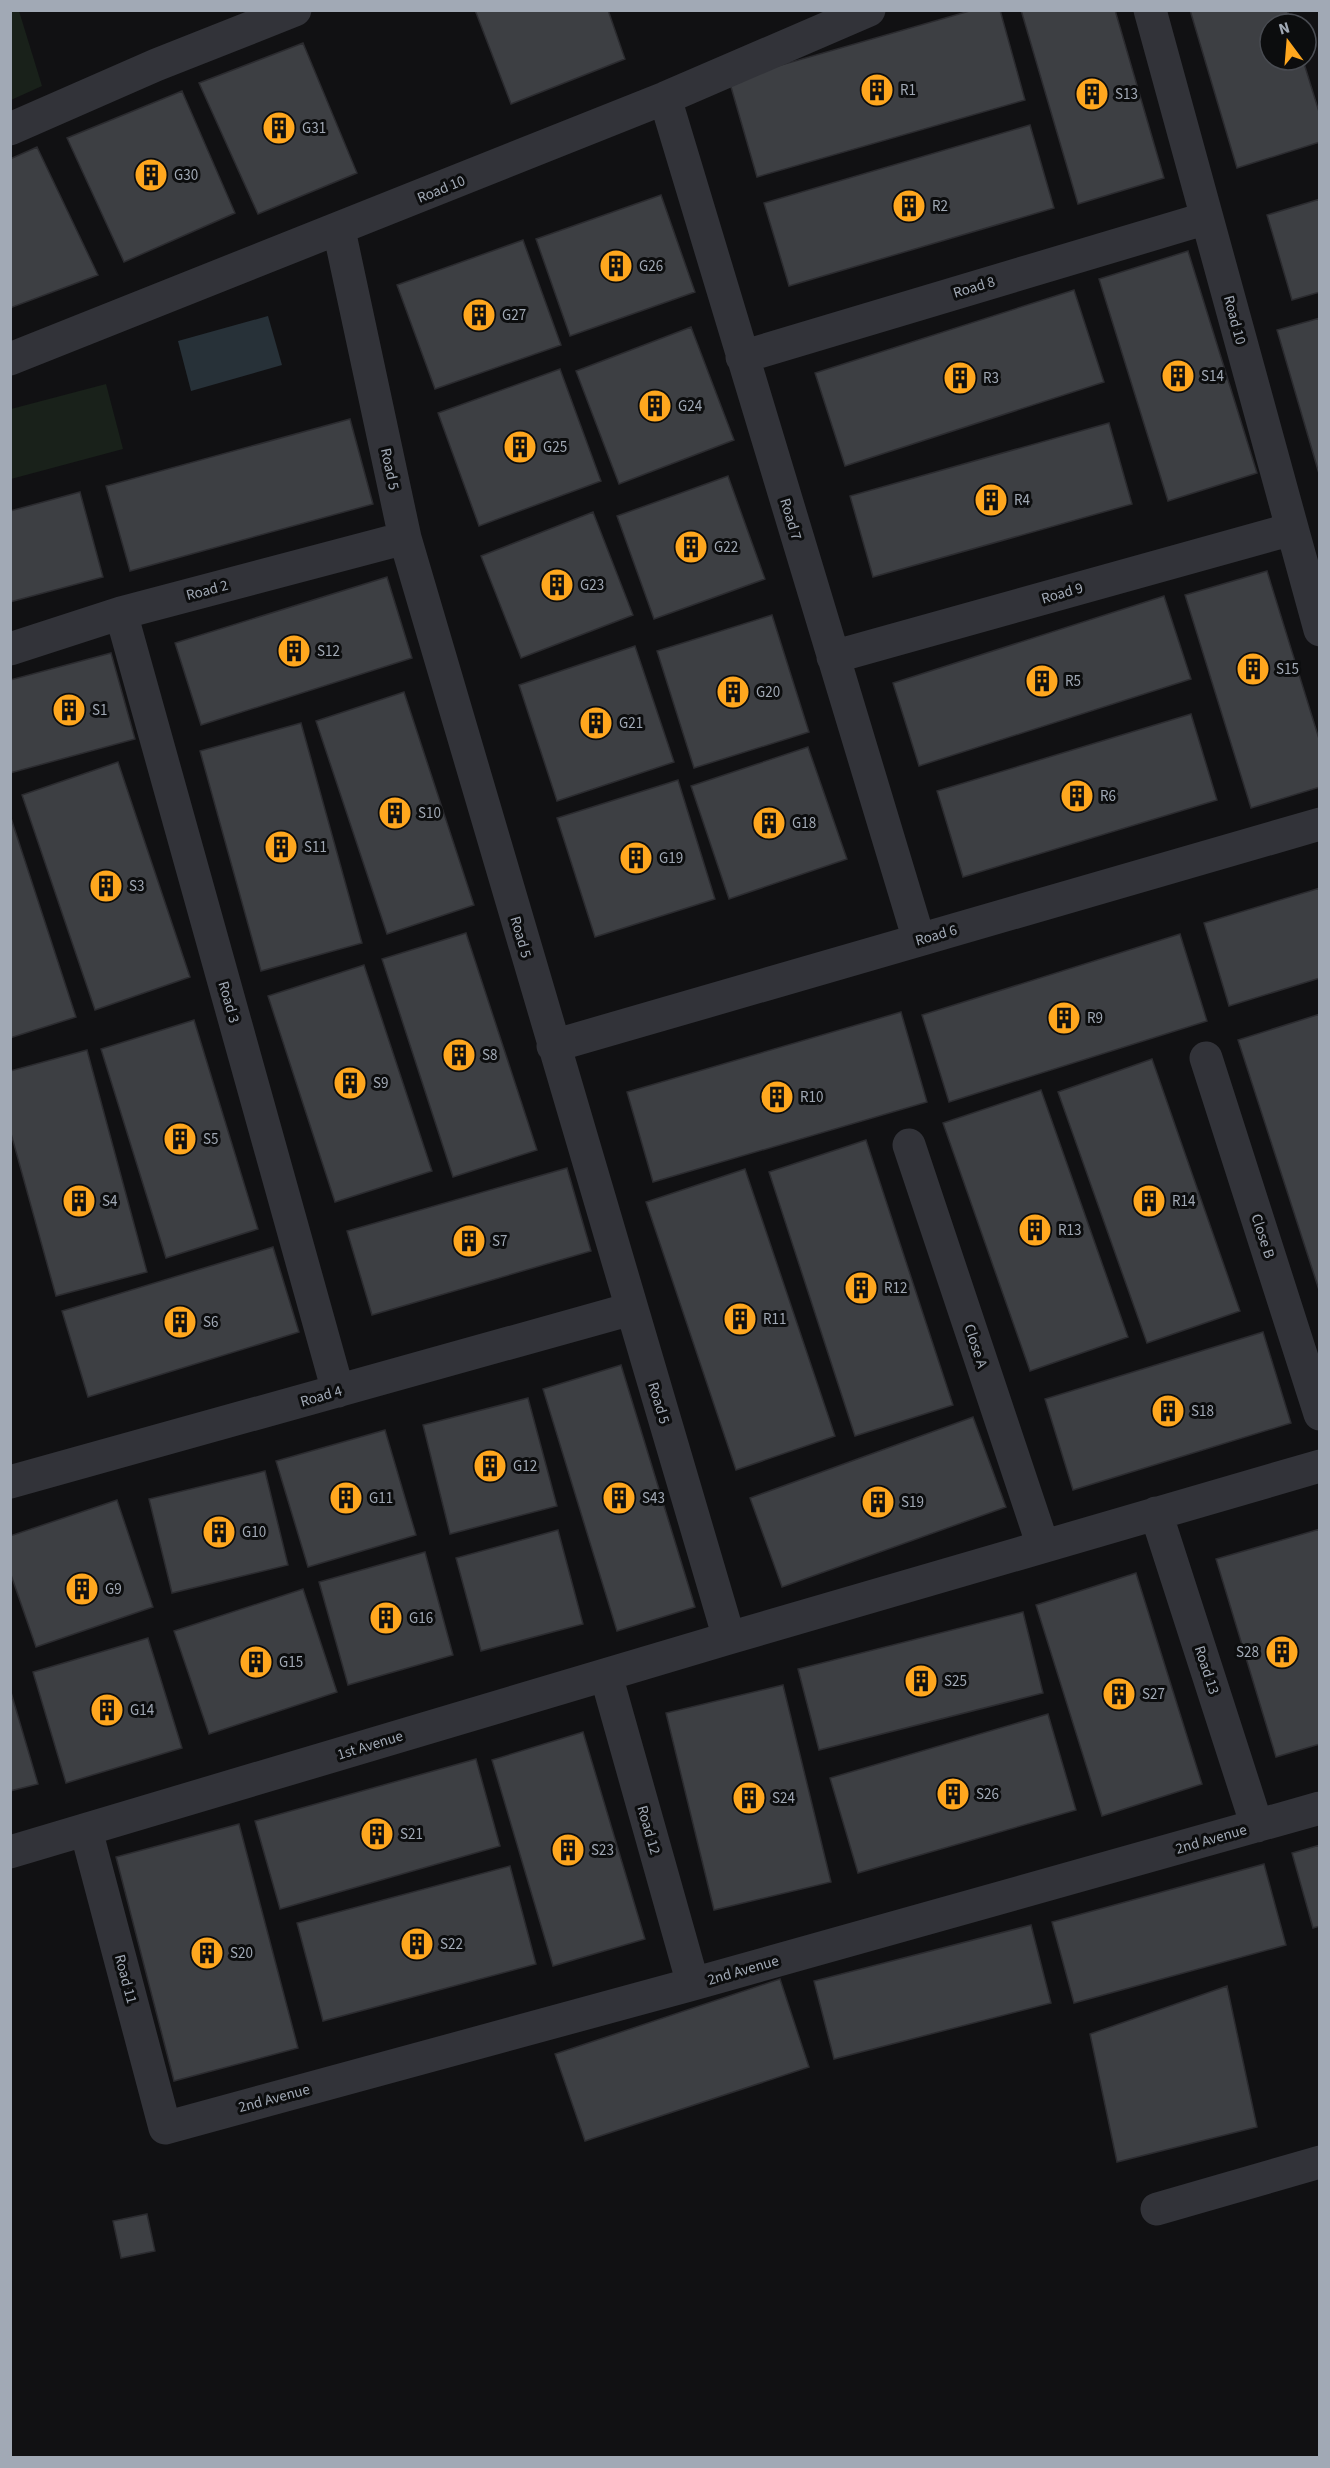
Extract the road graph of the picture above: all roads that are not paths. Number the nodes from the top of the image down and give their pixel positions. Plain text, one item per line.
1 (295, 10) edge
2 (868, 10) edge
3 (1150, 10) edge
4 (665, 98) junction
5 (10, 129) edge
6 (1207, 218) junction
7 (339, 230) junction
8 (742, 357) junction
9 (10, 359) edge
10 (1292, 529) junction
11 (405, 538) junction
12 (121, 613) junction
13 (1320, 630) edge
14 (10, 649) edge
15 (833, 657) junction
16 (1320, 824) edge
17 (919, 940) junction
18 (553, 1046) junction
19 (1206, 1058) dead end
20 (909, 1145) dead end
21 (631, 1309) junction
22 (338, 1391) junction
23 (1320, 1414) edge
24 (1320, 1466) edge
25 (10, 1482) edge
26 (1156, 1513) junction
27 (1043, 1546) junction
28 (729, 1638) junction
29 (606, 1675) junction
30 (1320, 1809) edge
31 (1257, 1826) junction
32 (86, 1830) junction
33 (10, 1852) edge
34 (693, 1984) junction
35 (165, 2128) joint
36 (1320, 2162) edge
37 (1157, 2209) dead end

1 - 5 street
2 - 4 street, Road 10
3 - 6 street, Road 10
4 - 7 street, Road 10
4 - 8 street, Road 7
6 - 8 street, Road 8
6 - 10 street, Road 10
7 - 9 street, Road 10
7 - 11 street, Road 5
8 - 15 street, Road 7
10 - 13 street, Road 10
10 - 15 street, Road 9
11 - 12 street, Road 2
11 - 18 street, Road 5
12 - 14 street, Road 2
12 - 22 street, Road 3
15 - 17 street, Road 7
16 - 17 street, Road 6
17 - 18 street, Road 6
18 - 21 street, Road 5
19 - 23 street, Close B
20 - 27 street, Close A
21 - 22 street, Road 4
21 - 28 street, Road 5
22 - 25 street, Road 4
24 - 26 street
26 - 27 street
26 - 31 street, Road 13
27 - 28 street
28 - 29 street, 1st Avenue
29 - 32 street, 1st Avenue
29 - 34 street, Road 12
30 - 31 street, 2nd Avenue
31 - 34 street, 2nd Avenue
32 - 33 street, 1st Avenue
32 - 35 street, Road 11
34 - 35 street, 2nd Avenue
36 - 37 street

